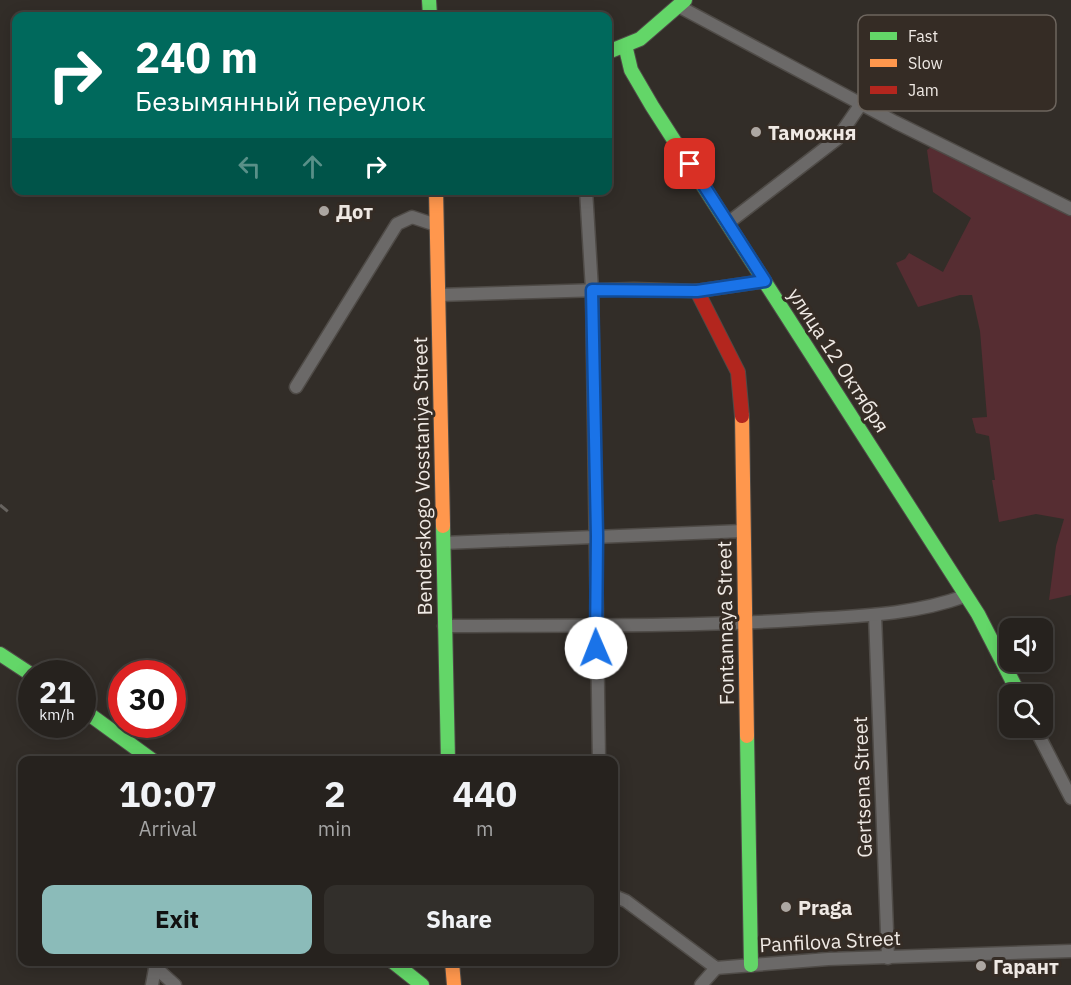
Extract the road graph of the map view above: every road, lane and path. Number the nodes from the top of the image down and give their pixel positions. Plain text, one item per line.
1 (682, 3) edge
2 (626, 49) junction
3 (612, 51) edge
4 (858, 102) edge
5 (858, 108) edge
6 (875, 111) edge
7 (436, 195) edge
8 (586, 195) edge
9 (1071, 209) edge
10 (728, 222) junction
11 (436, 225) junction
12 (765, 281) junction
13 (592, 290) junction
14 (697, 291) junction
15 (438, 295) junction
16 (296, 387) dead end
17 (743, 531) junction
18 (597, 536) junction
19 (443, 543) junction
20 (965, 596) junction
21 (874, 615) junction
22 (746, 623) junction
23 (596, 625) junction
24 (444, 627) junction
25 (0, 654) edge
26 (18, 666) edge
27 (1014, 684) edge
28 (96, 719) edge
29 (1040, 738) edge
30 (147, 756) edge
31 (448, 756) edge
32 (599, 756) edge
33 (1071, 798) edge
34 (618, 898) edge
35 (1071, 951) edge
36 (888, 958) junction
37 (751, 964) junction
38 (155, 966) edge
39 (157, 966) edge
40 (398, 966) edge
41 (452, 966) edge
42 (716, 968) junction
43 (152, 985) edge
44 (175, 985) edge
45 (422, 985) edge
46 (454, 985) edge
47 (701, 985) edge

1 - 2 street
1 - 4 street
2 - 3 street
2 - 10 street, улица 12 Октября
5 - 10 street
6 - 9 street
7 - 11 street, Benderskogo Vosstaniya Street
8 - 13 street
10 - 12 street, улица 12 Октября
11 - 15 street, Benderskogo Vosstaniya Street
11 - 16 street
12 - 14 street
12 - 20 street, улица 12 Октября
13 - 14 street
13 - 15 street
13 - 18 street
14 - 17 street, Fontannaya Street
15 - 19 street, Benderskogo Vosstaniya Street
17 - 18 street
17 - 22 street, Fontannaya Street
18 - 19 street
18 - 23 street
19 - 24 street, Benderskogo Vosstaniya Street
20 - 21 street
20 - 27 street, улица 12 Октября
21 - 22 street
21 - 36 street, Gertsena Street
22 - 23 street
22 - 37 street, Fontannaya Street
23 - 24 street
23 - 32 street
24 - 31 street, Benderskogo Vosstaniya Street
25 - 26 street
28 - 30 street
29 - 33 street
34 - 42 street
35 - 36 street, Panfilova Street
36 - 37 street, Panfilova Street
37 - 42 street, Panfilova Street
38 - 43 street
39 - 44 street
40 - 45 street
41 - 46 street
42 - 47 street

